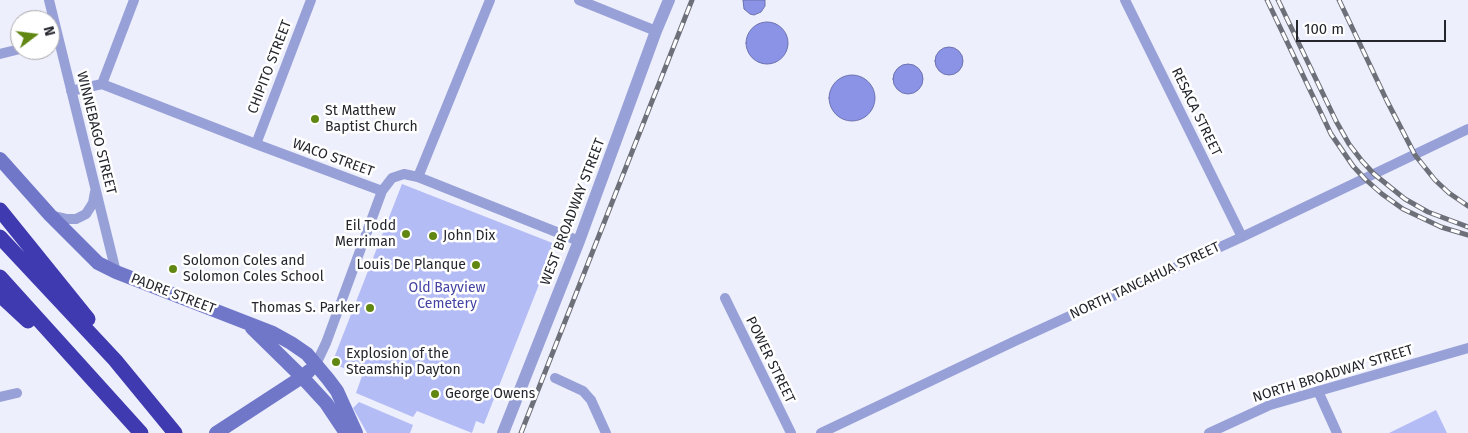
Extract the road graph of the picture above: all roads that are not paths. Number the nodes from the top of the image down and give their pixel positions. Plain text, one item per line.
1 (134, 0) edge
2 (311, 0) edge
3 (490, 0) edge
4 (579, 0) edge
5 (669, 0) edge
6 (1126, 0) edge
7 (656, 31) junction
8 (60, 59) edge
9 (102, 84) junction
10 (70, 91) junction
11 (1468, 129) edge
12 (256, 144) junction
13 (0, 159) edge
14 (418, 177) junction
15 (95, 188) junction
16 (382, 191) junction
17 (0, 210) edge
18 (50, 215) junction
19 (0, 237) edge
20 (1242, 237) junction
21 (579, 242) junction
22 (116, 272) junction
23 (0, 277) edge
24 (0, 295) edge
25 (725, 298) dead end
26 (248, 324) junction
27 (1468, 348) edge
28 (115, 360) junction
29 (316, 364) junction
30 (302, 377) junction
31 (554, 378) dead end
32 (104, 391) junction
33 (1318, 391) junction
34 (17, 393) dead end
35 (0, 397) edge
36 (222, 429) edge
37 (141, 433) edge
38 (175, 433) edge
39 (346, 433) edge
40 (356, 433) edge
41 (503, 433) edge
42 (606, 433) edge
43 (791, 433) edge
44 (821, 433) edge
45 (1209, 433) edge
46 (1337, 433) edge

1 - 9 street
2 - 12 street, CHIPITO STREET
3 - 14 street
4 - 7 street
5 - 7 street, WEST BROADWAY STREET
6 - 20 street, RESACA STREET
7 - 21 street, WEST BROADWAY STREET
8 - 10 street, WINNEBAGO STREET
9 - 10 street
9 - 12 street, WACO STREET
10 - 15 street, WINNEBAGO STREET
11 - 20 street, NORTH TANCAHUA STREET
12 - 16 street, WACO STREET
13 - 18 main road, PADRE STREET
14 - 16 street, WACO STREET
14 - 21 street, WACO STREET
15 - 18 street
15 - 22 street, WINNEBAGO STREET
16 - 29 street
17 - 28 highway
18 - 22 main road, PADRE STREET
19 - 28 highway
20 - 44 street, NORTH TANCAHUA STREET
21 - 41 street, WEST BROADWAY STREET
22 - 26 main road, PADRE STREET
23 - 32 highway
24 - 32 highway
25 - 43 street, POWER STREET
26 - 29 main road, PADRE STREET
26 - 30 main road, PADRE STREET
27 - 33 street, NORTH BROADWAY STREET
28 - 38 highway
29 - 30 main road
29 - 40 main road, PADRE STREET
30 - 36 main road
30 - 39 main road, PADRE STREET
31 - 42 street
32 - 37 highway
33 - 45 street, NORTH BROADWAY STREET
33 - 46 street
34 - 35 street

